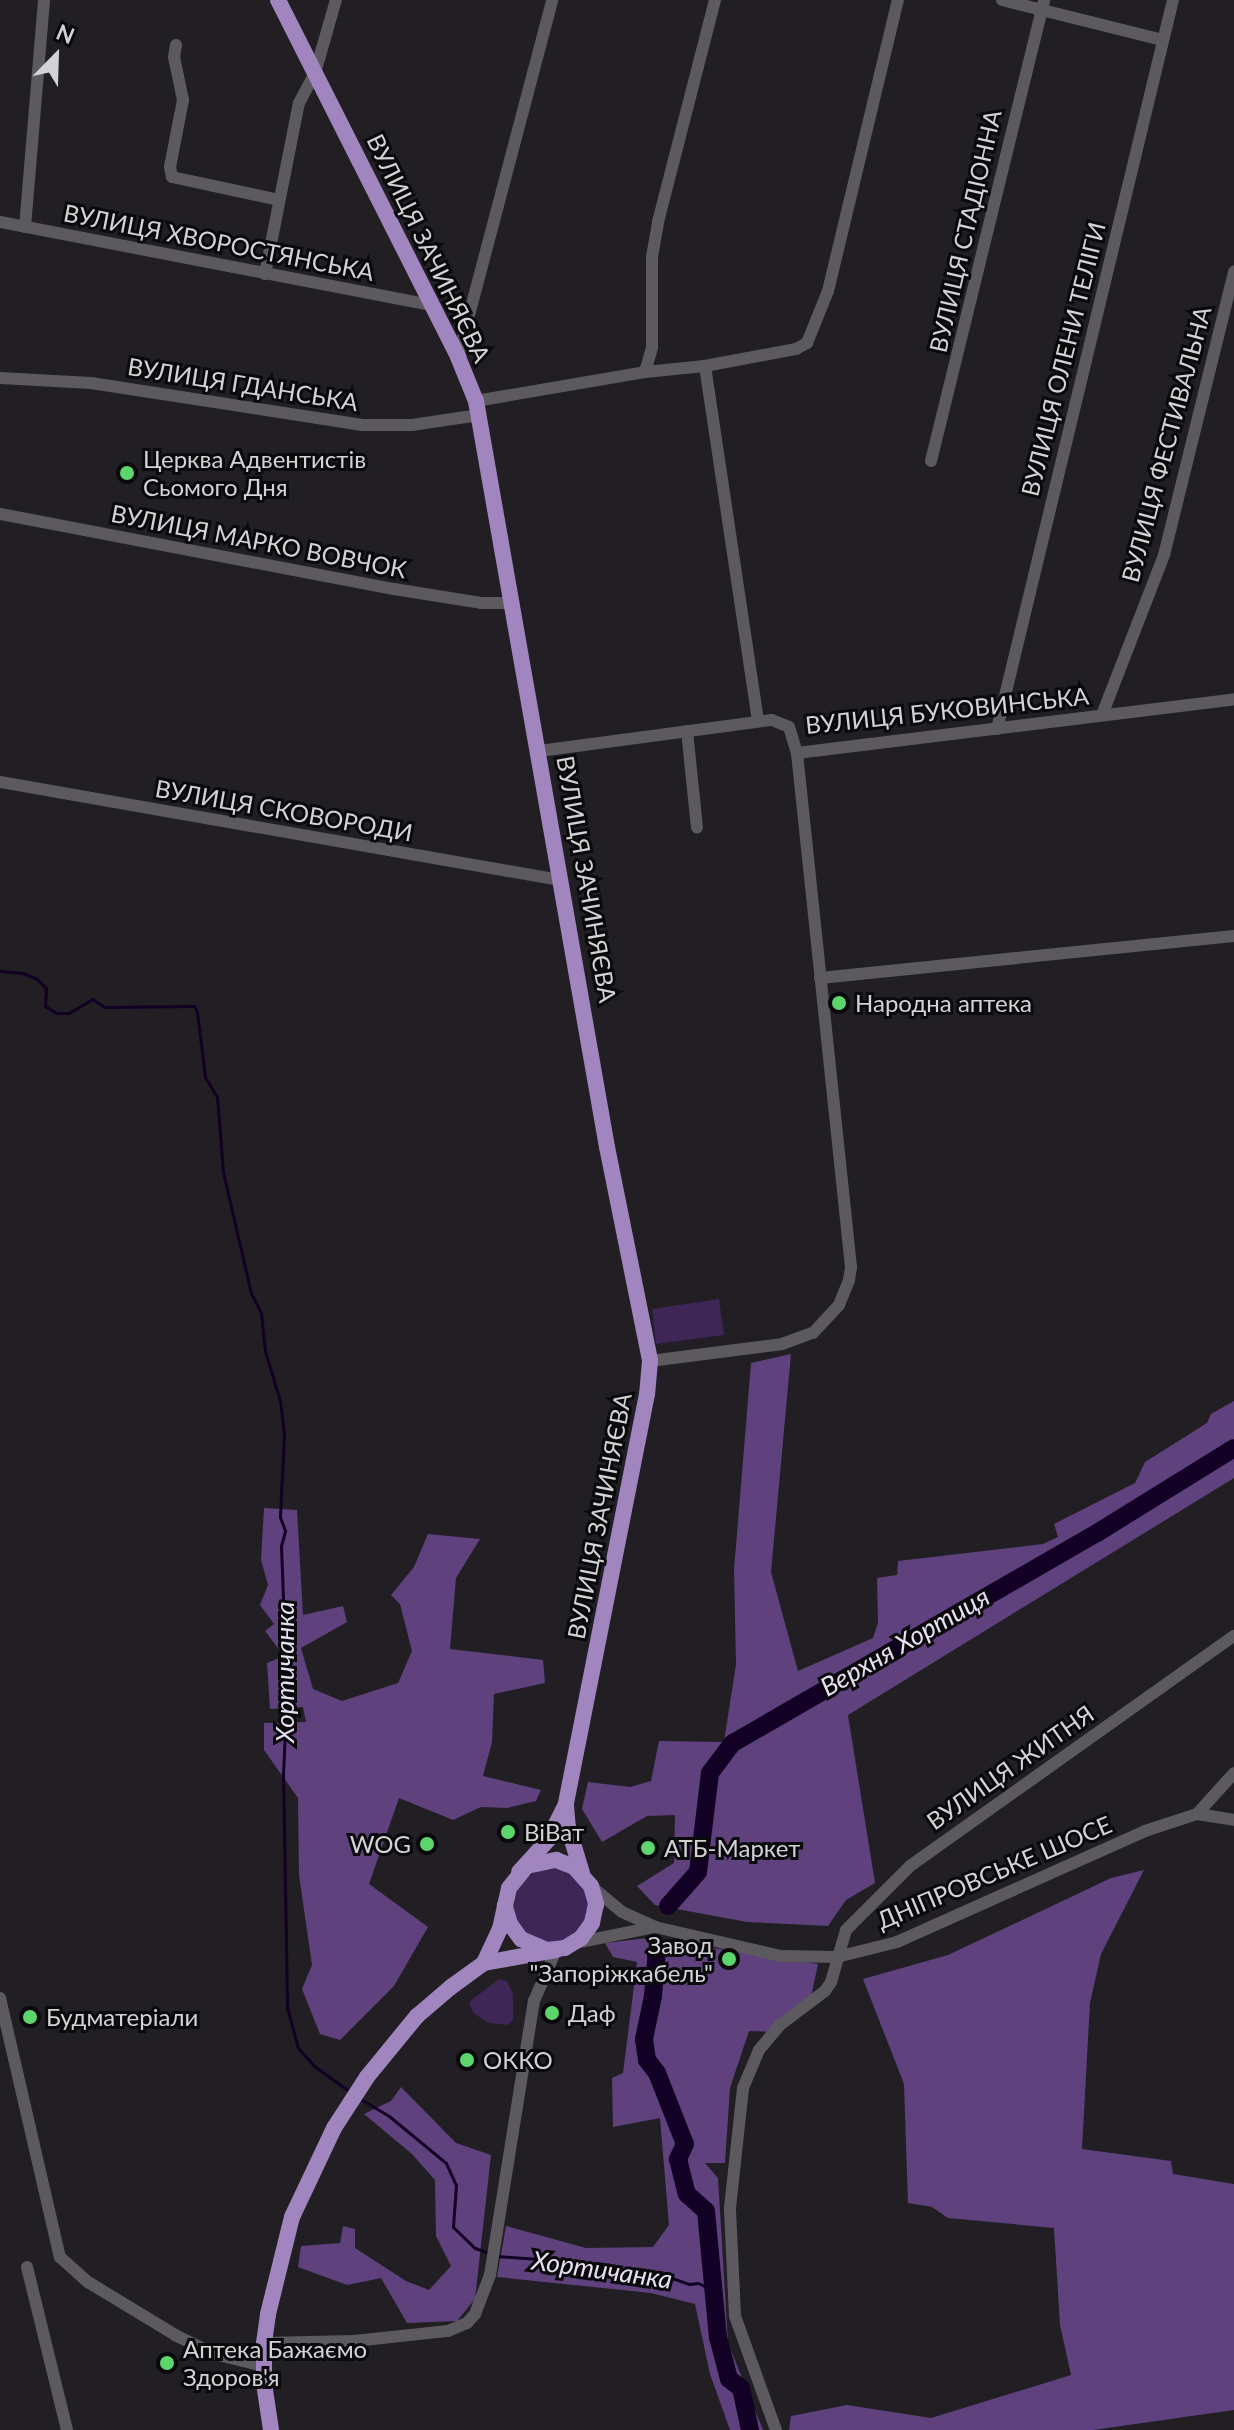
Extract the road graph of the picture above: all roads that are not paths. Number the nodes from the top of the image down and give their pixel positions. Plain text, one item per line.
1 (44, 0) edge
2 (278, 0) edge
3 (336, 0) edge
4 (552, 0) edge
5 (715, 0) edge
6 (898, 0) edge
7 (1002, 0) edge
8 (1173, 0) edge
9 (1042, 5) edge
10 (1163, 40) junction
11 (176, 45) dead end
12 (315, 73) junction
13 (279, 200) junction
14 (0, 222) edge
15 (25, 227) junction
16 (1234, 272) edge
17 (265, 274) junction
18 (430, 305) junction
19 (458, 357) junction
20 (705, 366) junction
21 (645, 372) junction
22 (0, 378) edge
23 (477, 408) junction
24 (931, 461) dead end
25 (0, 514) edge
26 (511, 603) junction
27 (1234, 699) edge
28 (1102, 715) junction
29 (758, 721) junction
30 (997, 729) junction
31 (687, 731) junction
32 (539, 751) junction
33 (797, 753) junction
34 (0, 782) edge
35 (697, 827) dead end
36 (560, 880) junction
37 (1234, 936) edge
38 (820, 978) junction
39 (650, 1361) junction
40 (1234, 1636) edge
41 (1234, 1773) edge
42 (566, 1804) junction
43 (1197, 1814) junction
44 (1234, 1820) edge
45 (519, 1872) junction
46 (587, 1879) junction
47 (505, 1906) junction
48 (655, 1927) junction
49 (574, 1944) junction
50 (556, 1950) junction
51 (837, 1957) junction
52 (484, 1963) junction
53 (0, 1998) edge
54 (27, 2267) dead end
55 (264, 2343) junction
56 (264, 2366) junction
57 (67, 2430) edge
58 (271, 2430) edge
59 (776, 2430) edge

1 - 15 street
2 - 12 main road, ВУЛИЦЯ ЗАЧИНЯЄВА
3 - 12 street
4 - 19 street
5 - 21 street
6 - 20 street, ВУЛИЦЯ ГДАНСЬКА
7 - 9 street
8 - 10 street, ВУЛИЦЯ ОЛЕНИ ТЕЛІГИ
9 - 10 street
9 - 24 street, ВУЛИЦЯ СТАДІОННА
10 - 30 street, ВУЛИЦЯ ОЛЕНИ ТЕЛІГИ
11 - 13 street
12 - 13 street
12 - 18 main road, ВУЛИЦЯ ЗАЧИНЯЄВА
13 - 17 street
14 - 15 street, ВУЛИЦЯ ХВОРОСТЯНСЬКА
15 - 17 street, ВУЛИЦЯ ХВОРОСТЯНСЬКА
16 - 28 street, ВУЛИЦЯ ФЕСТИВАЛЬНА
17 - 18 street, ВУЛИЦЯ ХВОРОСТЯНСЬКА
18 - 19 main road, ВУЛИЦЯ ЗАЧИНЯЄВА
19 - 23 main road, ВУЛИЦЯ ЗАЧИНЯЄВА
20 - 21 street, ВУЛИЦЯ ГДАНСЬКА
20 - 29 street
21 - 23 street, ВУЛИЦЯ ГДАНСЬКА
22 - 23 street, ВУЛИЦЯ ГДАНСЬКА
23 - 26 main road, ВУЛИЦЯ ЗАЧИНЯЄВА
25 - 26 street, ВУЛИЦЯ МАРКО ВОВЧОК
26 - 32 main road, ВУЛИЦЯ ЗАЧИНЯЄВА
27 - 28 street, ВУЛИЦЯ БУКОВИНСЬКА
28 - 30 street, ВУЛИЦЯ БУКОВИНСЬКА
29 - 31 street, ВУЛИЦЯ БУКОВИНСЬКА
29 - 33 street, ВУЛИЦЯ БУКОВИНСЬКА
30 - 33 street, ВУЛИЦЯ БУКОВИНСЬКА
31 - 32 street, ВУЛИЦЯ БУКОВИНСЬКА
31 - 35 street
32 - 36 main road, ВУЛИЦЯ ЗАЧИНЯЄВА
33 - 38 street
34 - 36 street, ВУЛИЦЯ СКОВОРОДИ
36 - 39 main road, ВУЛИЦЯ ЗАЧИНЯЄВА
37 - 38 street
38 - 39 street
39 - 42 main road, ВУЛИЦЯ ЗАЧИНЯЄВА
40 - 51 street, ВУЛИЦЯ ЖИТНЯ
41 - 43 street
42 - 45 main road
42 - 46 main road
43 - 44 street, ДНІПРОВСЬКЕ ШОСЕ
43 - 51 street, ДНІПРОВСЬКЕ ШОСЕ
45 - 46 main road
45 - 47 main road
46 - 48 street, ДНІПРОВСЬКЕ ШОСЕ
46 - 49 main road
47 - 50 main road
47 - 52 main road
48 - 49 street
48 - 51 street, ДНІПРОВСЬКЕ ШОСЕ
49 - 50 main road
50 - 52 main road
50 - 55 street
51 - 59 street, ВУЛИЦЯ ЖИТНЯ
52 - 55 main road
53 - 56 street
54 - 57 street
55 - 56 main road
56 - 58 main road

